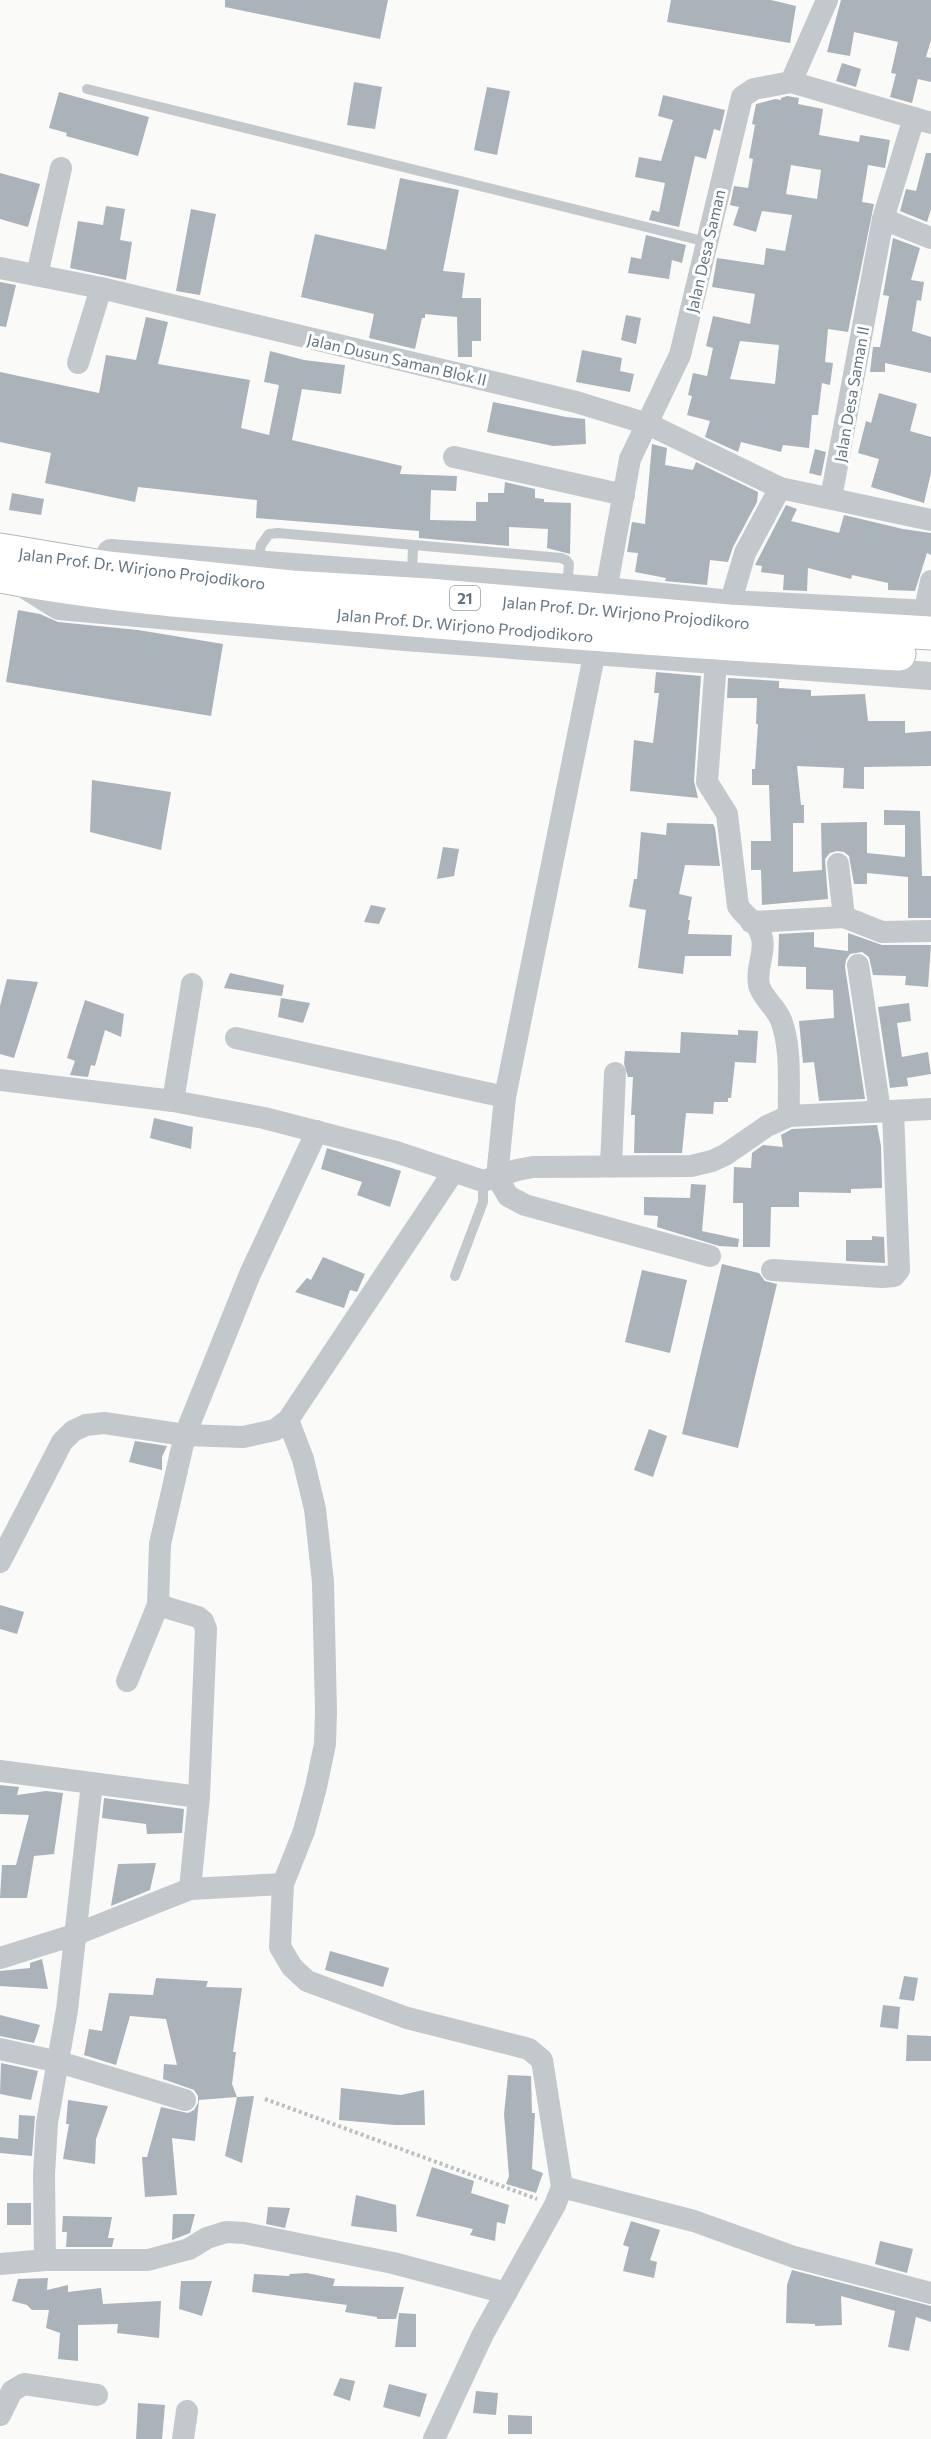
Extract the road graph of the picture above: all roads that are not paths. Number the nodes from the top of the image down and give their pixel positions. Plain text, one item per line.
1 (827, 0) edge
2 (791, 82) junction
3 (87, 89) dead end
4 (923, 120) edge
5 (62, 168) dead end
6 (883, 219) junction
7 (931, 238) edge
8 (707, 242) junction
9 (0, 268) edge
10 (37, 275) junction
11 (101, 288) junction
12 (78, 363) dead end
13 (648, 424) junction
14 (454, 457) dead end
15 (780, 488) junction
16 (624, 495) junction
17 (831, 498) junction
18 (931, 520) edge
19 (413, 546) junction
20 (258, 563) junction
21 (8, 564) edge
22 (412, 575) junction
23 (931, 581) edge
24 (567, 588) junction
25 (606, 591) junction
26 (730, 604) junction
27 (257, 616) junction
28 (929, 620) edge
29 (595, 651) junction
30 (931, 655) edge
31 (716, 661) junction
32 (931, 675) edge
33 (838, 864) dead end
34 (844, 917) junction
35 (751, 922) junction
36 (931, 931) edge
37 (858, 965) dead end
38 (192, 984) dead end
39 (236, 1038) dead end
40 (615, 1073) dead end
41 (0, 1080) edge
42 (505, 1097) junction
43 (173, 1101) junction
44 (931, 1109) edge
45 (887, 1111) junction
46 (789, 1116) junction
47 (317, 1131) junction
48 (611, 1166) junction
49 (454, 1171) junction
50 (490, 1179) junction
51 (710, 1256) dead end
52 (772, 1269) dead end
53 (455, 1276) dead end
54 (288, 1420) junction
55 (185, 1435) junction
56 (0, 1562) edge
57 (158, 1605) junction
58 (128, 1681) dead end
59 (0, 1771) edge
60 (92, 1783) junction
61 (199, 1797) junction
62 (283, 1884) junction
63 (190, 1890) junction
64 (74, 1935) junction
65 (0, 1958) edge
66 (0, 2049) edge
67 (59, 2061) junction
68 (185, 2100) dead end
69 (558, 2196) junction
70 (45, 2260) junction
71 (0, 2264) edge
72 (506, 2293) junction
73 (931, 2293) edge
74 (97, 2396) dead end
75 (187, 2411) dead end
76 (0, 2415) edge
77 (183, 2439) edge
78 (434, 2439) edge

1 - 2 street
2 - 4 street, Jalan Desa Saman
2 - 8 street, Jalan Desa Saman
3 - 8 lane
4 - 6 street, Jalan Desa Saman II
5 - 10 street
6 - 7 street
6 - 17 street, Jalan Desa Saman II
8 - 13 street, Jalan Desa Saman
9 - 10 street, Jalan Dusun Saman Blok II
10 - 11 street, Jalan Dusun Saman Blok II
11 - 12 street
11 - 13 street, Jalan Dusun Saman Blok II
13 - 15 street, Jalan Dusun Saman Blok II
13 - 16 street, Jalan Desa Saman
14 - 16 street
15 - 17 street
15 - 26 street
16 - 25 street, Jalan Desa Saman
17 - 18 street
19 - 20 lane
19 - 22 lane
19 - 24 lane
20 - 21 street
20 - 22 street
21 - 27 highway, Jalan Prof. Dr. Wirjono Prodjodikoro / 21
21 - 28 highway, Jalan Prof. Dr. Wirjono Projodikoro / 21
22 - 24 street
23 - 28 street
24 - 25 street
25 - 26 street
26 - 28 street
27 - 29 street
27 - 30 highway, Jalan Prof. Dr. Wirjono Prodjodikoro / 21
29 - 31 street
29 - 42 street
31 - 32 street
31 - 35 street
33 - 34 street
34 - 35 street
34 - 36 street
35 - 46 street
37 - 45 street
38 - 43 street
39 - 42 street
40 - 48 street
41 - 43 street
42 - 50 street
43 - 47 street
44 - 45 street
45 - 46 street
45 - 52 street
46 - 48 street
47 - 49 street
47 - 55 street
48 - 50 street
49 - 50 street
49 - 54 street
50 - 51 street
50 - 53 lane
54 - 55 street
54 - 62 street
55 - 56 street
55 - 57 street
57 - 58 street
57 - 61 street
59 - 60 street
60 - 61 street
60 - 64 street
61 - 63 street
62 - 63 street
62 - 69 street
63 - 64 street
64 - 65 street
64 - 67 street
66 - 67 street
67 - 68 street
67 - 70 street
69 - 72 street
69 - 73 street
70 - 71 street
70 - 72 street
72 - 78 street
74 - 76 street
75 - 77 street

